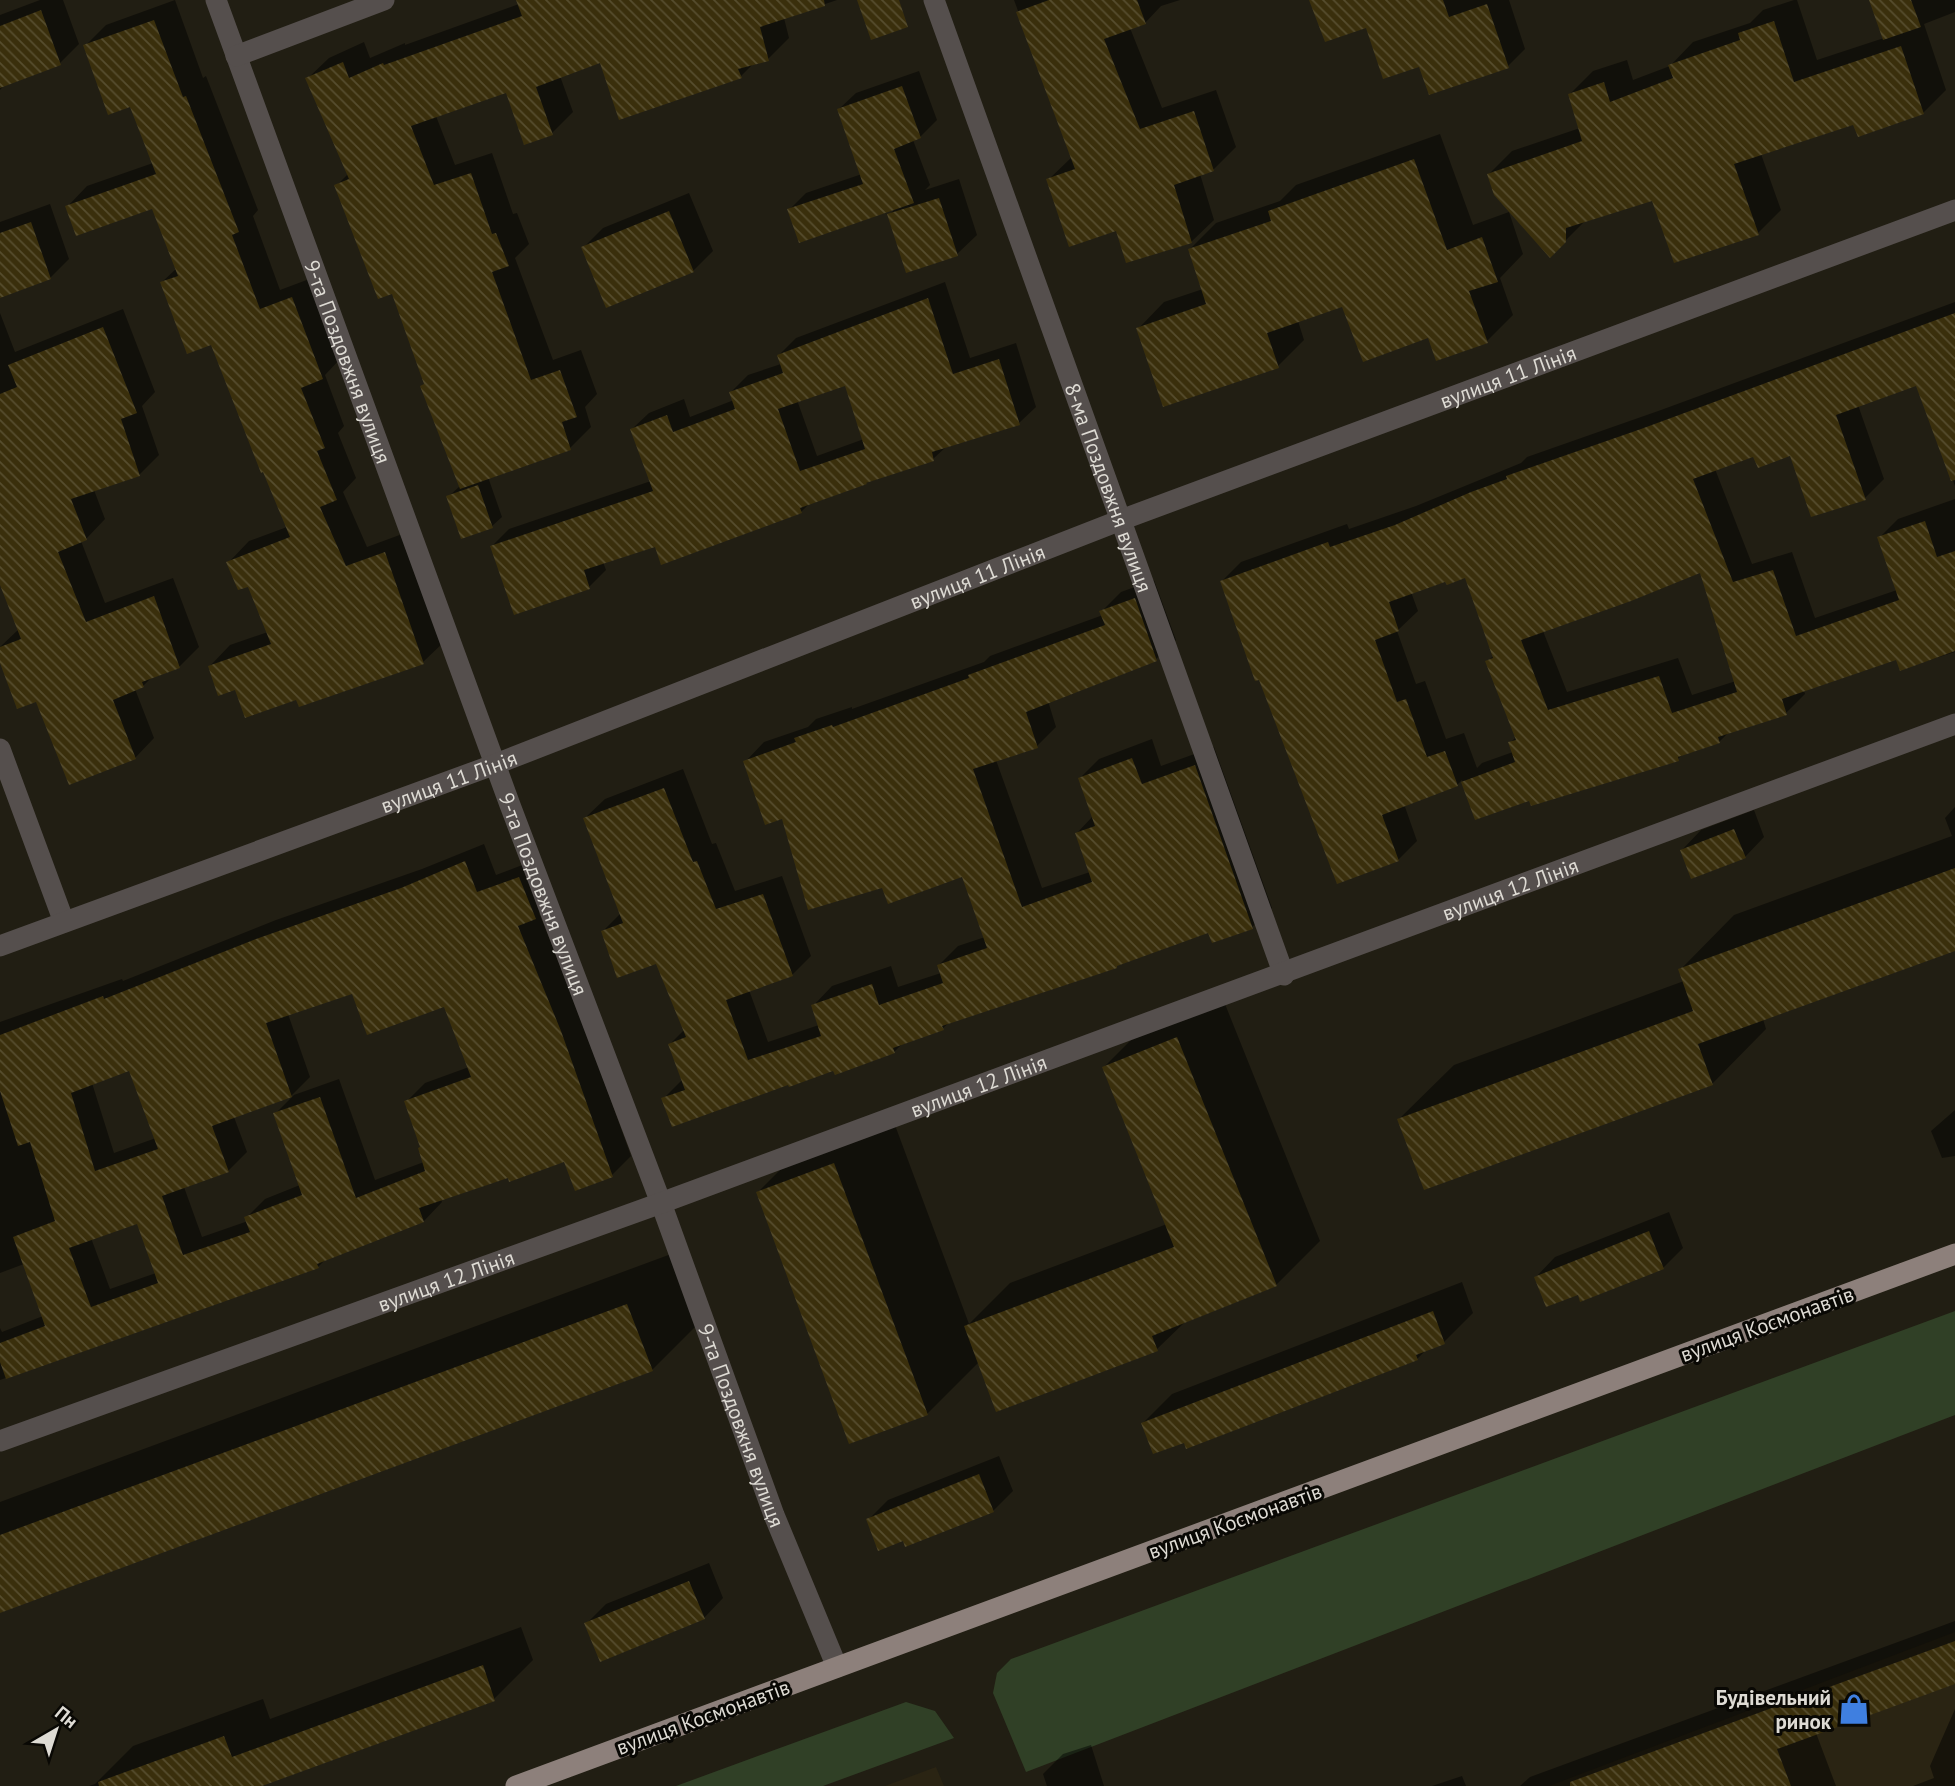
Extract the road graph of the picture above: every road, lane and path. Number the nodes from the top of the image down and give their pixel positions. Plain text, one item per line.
1 (216, 0) edge
2 (384, 0) edge
3 (934, 0) edge
4 (236, 56) junction
5 (1955, 210) edge
6 (1121, 520) junction
7 (1955, 724) edge
8 (0, 749) edge
9 (496, 764) junction
10 (64, 922) junction
11 (0, 946) edge
12 (1284, 975) junction
13 (661, 1203) junction
14 (1955, 1254) edge
15 (0, 1441) edge
16 (837, 1667) junction
17 (516, 1786) edge

1 - 4 street, 9-та Поздовжня вулиця
2 - 4 street
3 - 6 street, 8-ма Поздовжня вулиця
4 - 9 street, 9-та Поздовжня вулиця
5 - 6 street, вулиця 11 Лінія
6 - 9 street, вулиця 11 Лінія
6 - 12 street, 8-ма Поздовжня вулиця
7 - 12 street, вулиця 12 Лінія
8 - 10 street
9 - 10 street, вулиця 11 Лінія
9 - 13 street, 9-та Поздовжня вулиця
10 - 11 street, вулиця 11 Лінія
12 - 13 street, вулиця 12 Лінія
13 - 15 street, вулиця 12 Лінія
13 - 16 street, 9-та Поздовжня вулиця
14 - 16 main road, вулиця Космонавтів
16 - 17 main road, вулиця Космонавтів

